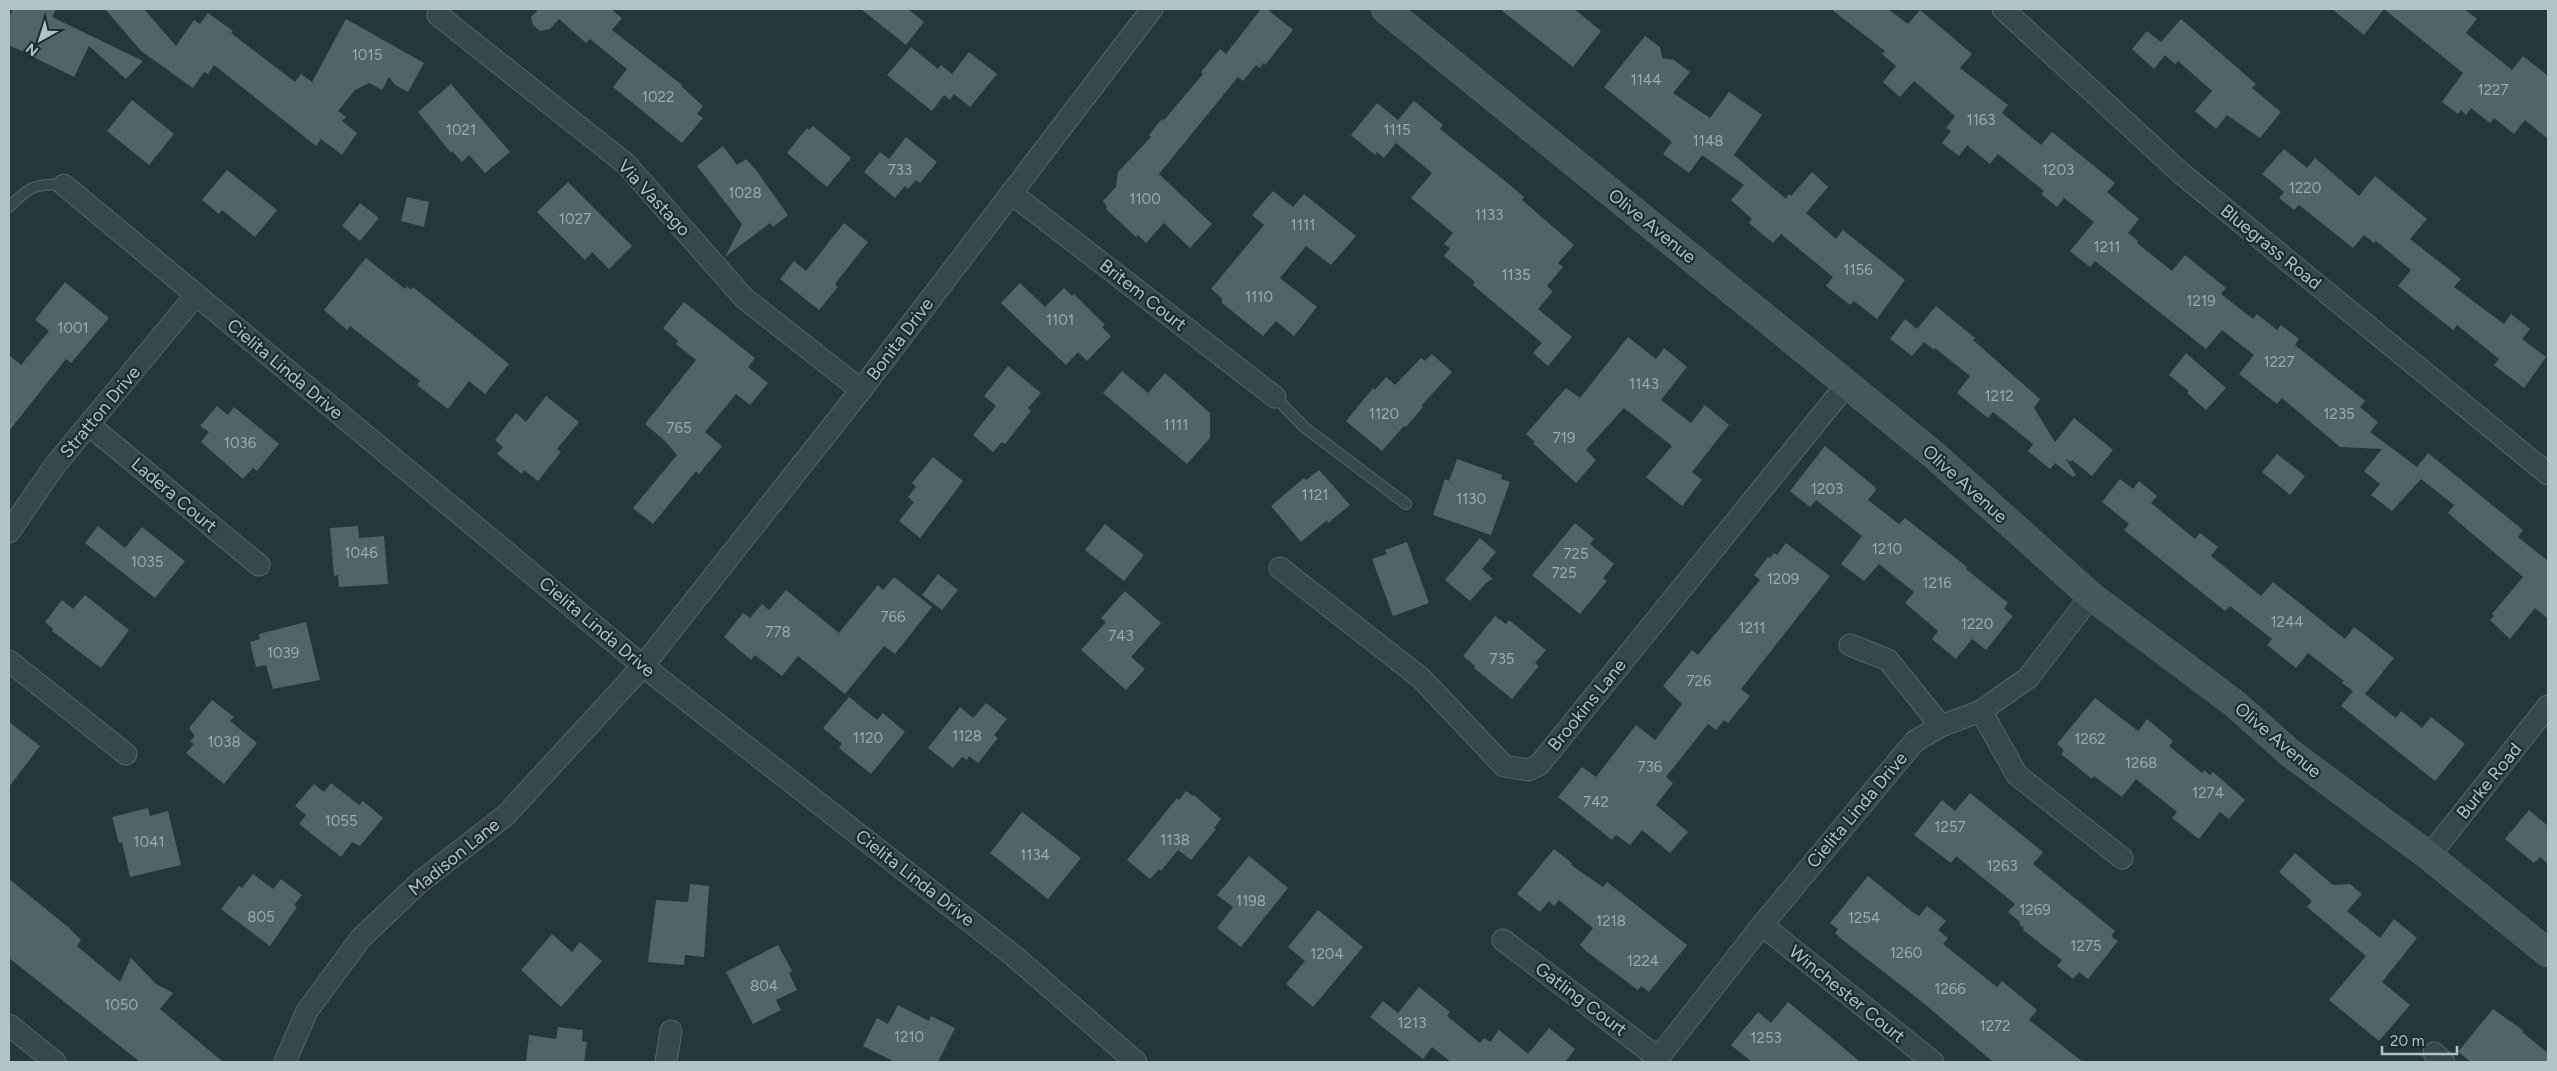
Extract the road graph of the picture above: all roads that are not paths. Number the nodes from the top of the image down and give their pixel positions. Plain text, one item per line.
1 (1152, 9) edge
2 (1385, 9) edge
3 (2003, 9) edge
4 (438, 15) dead end
5 (64, 185) joint
6 (1011, 193) junction
7 (9, 207) edge
8 (196, 295) junction
9 (1847, 384) junction
10 (861, 390) junction
11 (1275, 397) joint
12 (89, 425) junction
13 (2548, 474) edge
14 (1406, 504) dead end
15 (9, 532) edge
16 (259, 565) dead end
17 (1280, 568) dead end
18 (2091, 596) junction
19 (1850, 645) dead end
20 (9, 661) edge
21 (643, 666) junction
22 (2548, 706) edge
23 (1981, 711) junction
24 (1941, 726) junction
25 (126, 754) dead end
26 (2429, 856) junction
27 (2122, 858) dead end
28 (1762, 926) junction
29 (1503, 940) dead end
30 (2548, 953) edge
31 (9, 1026) edge
32 (671, 1031) dead end
33 (1656, 1060) edge
34 (54, 1062) edge
35 (285, 1062) edge
36 (666, 1062) edge
37 (1136, 1062) edge
38 (1932, 1062) edge

1 - 6 street, Bonita Drive
2 - 9 main road, Olive Avenue
3 - 13 street, Bluegrass Road
4 - 10 street, Via Vastago
5 - 7 lane
5 - 8 street, Cielita Linda Drive
6 - 10 street, Bonita Drive
6 - 11 street, Britem Court
8 - 12 street, Stratton Drive
8 - 21 street, Cielita Linda Drive
9 - 17 street, Brookins Lane
9 - 18 main road, Olive Avenue
10 - 21 street, Bonita Drive
11 - 14 lane
12 - 15 street, Stratton Drive
12 - 16 street, Ladera Court
18 - 23 street, Cielita Linda Drive
18 - 26 main road, Olive Avenue
19 - 24 street
20 - 25 street
21 - 35 street, Madison Lane
21 - 37 street, Cielita Linda Drive
22 - 26 street, Burke Road
23 - 24 street, Cielita Linda Drive
23 - 27 street
24 - 28 street, Cielita Linda Drive
26 - 30 main road, Olive Avenue
28 - 33 street, Cielita Linda Drive
28 - 38 street, Winchester Court
29 - 33 street, Gatling Court
31 - 34 street
32 - 36 street

